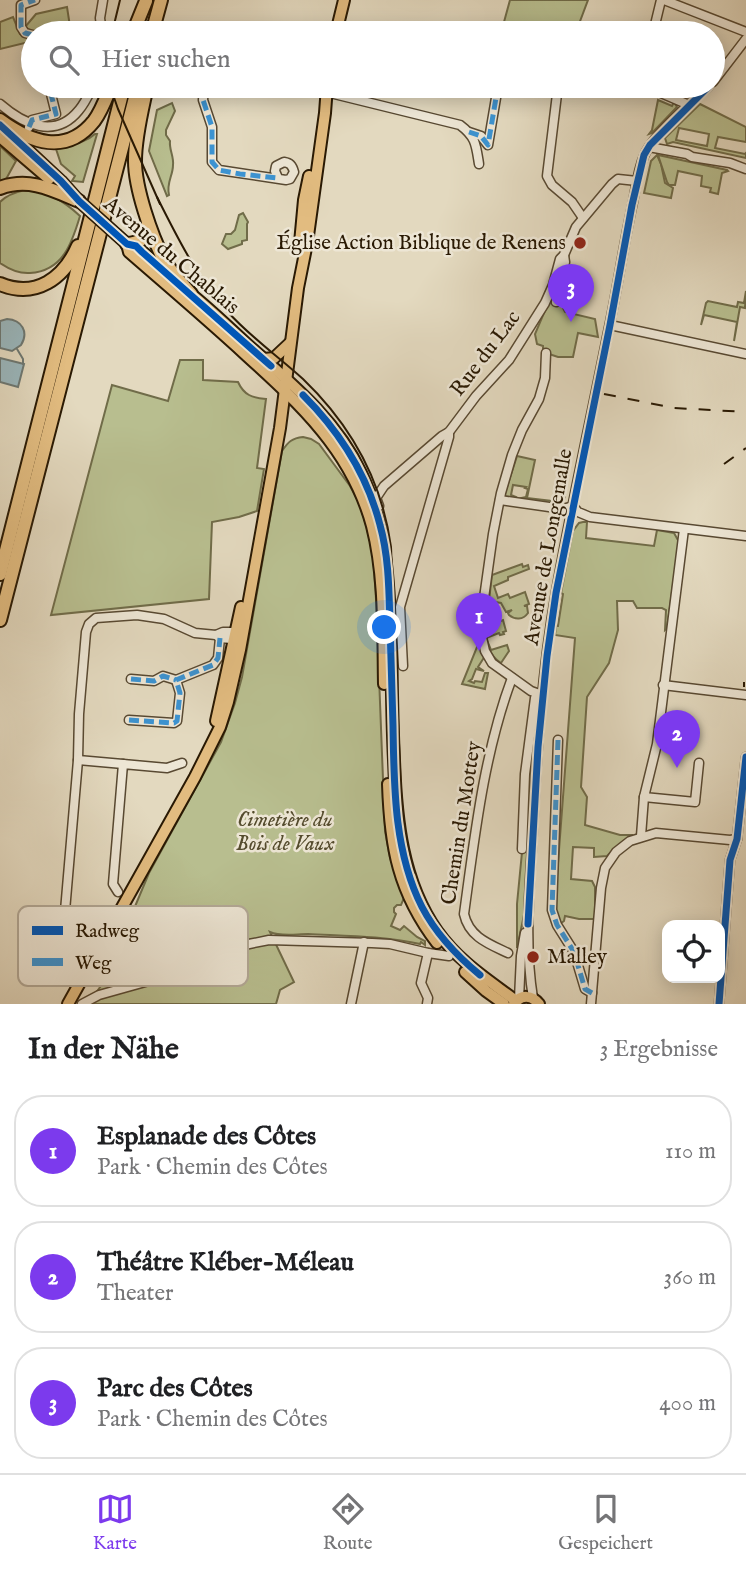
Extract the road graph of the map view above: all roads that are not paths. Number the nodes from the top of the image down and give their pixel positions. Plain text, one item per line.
1 (35, 0) edge
2 (103, 0) edge
3 (162, 0) edge
4 (344, 0) edge
5 (662, 0) edge
6 (146, 1) edge
7 (21, 21) edge
8 (100, 21) edge
9 (139, 21) edge
10 (157, 21) edge
11 (338, 21) edge
12 (656, 21) edge
13 (717, 21) edge
14 (725, 24) edge
15 (746, 32) edge
16 (746, 39) edge
17 (725, 66) edge
18 (52, 98) edge
19 (87, 98) edge
20 (106, 98) edge
21 (121, 98) edge
22 (135, 98) edge
23 (145, 98) edge
24 (203, 98) edge
25 (326, 98) edge
26 (361, 98) edge
27 (496, 98) edge
28 (557, 98) edge
29 (673, 98) edge
30 (696, 98) edge
31 (0, 104) edge
32 (689, 105) junction
33 (0, 122) edge
34 (29, 126) junction
35 (469, 132) junction
36 (0, 137) edge
37 (651, 144) junction
38 (479, 164) dead end
39 (746, 169) edge
40 (292, 175) junction
41 (278, 178) junction
42 (312, 180) junction
43 (637, 181) junction
44 (0, 188) edge
45 (79, 201) junction
46 (93, 206) junction
47 (147, 216) junction
48 (583, 218) junction
49 (122, 239) junction
50 (564, 255) junction
51 (0, 284) edge
52 (191, 294) junction
53 (556, 302) dead end
54 (610, 325) junction
55 (290, 343) junction
56 (546, 353) dead end
57 (746, 354) edge
58 (264, 359) junction
59 (286, 385) junction
60 (305, 410) junction
61 (280, 428) junction
62 (449, 432) junction
63 (356, 461) junction
64 (384, 486) junction
65 (499, 500) junction
66 (573, 506) junction
67 (564, 509) junction
68 (571, 516) junction
69 (590, 517) junction
70 (569, 526) junction
71 (684, 529) junction
72 (746, 536) edge
73 (385, 547) junction
74 (0, 574) edge
75 (246, 597) junction
76 (0, 620) edge
77 (229, 637) junction
78 (403, 667) dead end
79 (512, 678) junction
80 (131, 679) dead end
81 (176, 680) junction
82 (663, 685) junction
83 (540, 694) junction
84 (746, 695) edge
85 (228, 702) junction
86 (129, 720) dead end
87 (558, 740) dead end
88 (212, 741) junction
89 (746, 757) edge
90 (78, 760) junction
91 (182, 763) dead end
92 (699, 763) dead end
93 (123, 764) junction
94 (745, 768) edge
95 (644, 797) junction
96 (641, 836) junction
97 (737, 839) junction
98 (522, 849) dead end
99 (118, 892) dead end
100 (65, 906) edge
101 (123, 906) edge
102 (528, 924) junction
103 (364, 943) junction
104 (248, 944) edge
105 (428, 953) junction
106 (508, 953) dead end
107 (449, 956) junction
108 (520, 982) junction
109 (78, 986) edge
110 (130, 986) edge
111 (503, 992) junction
112 (592, 993) junction
113 (513, 1002) edge
114 (538, 1002) edge
115 (68, 1004) edge
116 (82, 1004) edge
117 (351, 1004) edge
118 (427, 1004) edge
119 (591, 1004) edge
120 (719, 1004) edge

1 - 7 street
2 - 8 street
3 - 10 highway
4 - 11 main road
5 - 12 street
5 - 13 street
6 - 9 highway
14 - 15 street
16 - 17 street
18 - 34 street
19 - 34 street
20 - 33 highway
21 - 46 highway
22 - 76 highway
23 - 47 highway
24 - 41 street
25 - 42 main road
26 - 35 street
27 - 35 street
28 - 48 street
29 - 32 street
30 - 32 street
31 - 34 street
32 - 37 street
33 - 45 main road
35 - 38 street
36 - 45 main road
37 - 39 street
37 - 43 street
40 - 41 street
40 - 41 street
40 - 42 street
42 - 55 main road
43 - 48 street, Rue du Lac
43 - 54 street, Avenue de Longemalle
44 - 45 highway
45 - 49 main road, Avenue du Chablais, bridge
46 - 51 highway
46 - 74 highway
47 - 49 highway
47 - 52 highway
48 - 50 street, Rue du Lac
49 - 52 main road, Avenue du Chablais
49 - 59 main road, Avenue du Chablais
50 - 53 street
50 - 62 street, Rue du Lac
52 - 58 main road, Avenue du Chablais
54 - 57 street
54 - 66 street, Avenue de Longemalle
55 - 58 main road
55 - 59 main road
56 - 65 street
58 - 59 main road, Avenue du Chablais
59 - 60 main road, Avenue du Chablais
59 - 61 main road
59 - 63 main road, Avenue du Chablais
60 - 61 main road
60 - 107 main road, Avenue du Chablais
61 - 75 main road
62 - 64 street, Rue du Lac
62 - 78 street, Rue du Lac
63 - 64 street
63 - 73 main road, Avenue du Chablais
64 - 73 street
65 - 67 street
65 - 79 street
66 - 67 street
66 - 68 street, Avenue de Longemalle
66 - 69 street
67 - 68 street
68 - 70 street, Avenue de Longemalle
69 - 70 street
69 - 71 street
70 - 83 street, Avenue de Longemalle
71 - 72 street
71 - 82 street
73 - 111 main road, Avenue du Chablais
75 - 77 main road
75 - 85 main road
77 - 81 street
77 - 85 street
77 - 88 main road
77 - 90 street
79 - 83 street
79 - 106 street, Chemin du Mottey
80 - 81 street
81 - 86 street
82 - 84 street
82 - 95 street
83 - 98 street
83 - 102 street, Avenue de Longemalle
85 - 88 main road
87 - 112 street
88 - 101 main road
89 - 94 street
90 - 93 street
90 - 100 street
91 - 93 street
92 - 95 street
93 - 99 street
94 - 97 street
95 - 96 street
96 - 97 street
96 - 112 street
97 - 120 street
102 - 108 street, Avenue de Longemalle
102 - 114 street, Avenue de Longemalle
103 - 104 street
103 - 105 street
103 - 117 street
105 - 107 street
105 - 118 street
107 - 113 main road, Avenue du Chablais
108 - 111 street
108 - 113 street, Avenue de Longemalle
109 - 115 main road
110 - 116 street
111 - 113 main road, Avenue du Chablais
112 - 119 street
113 - 114 main road

